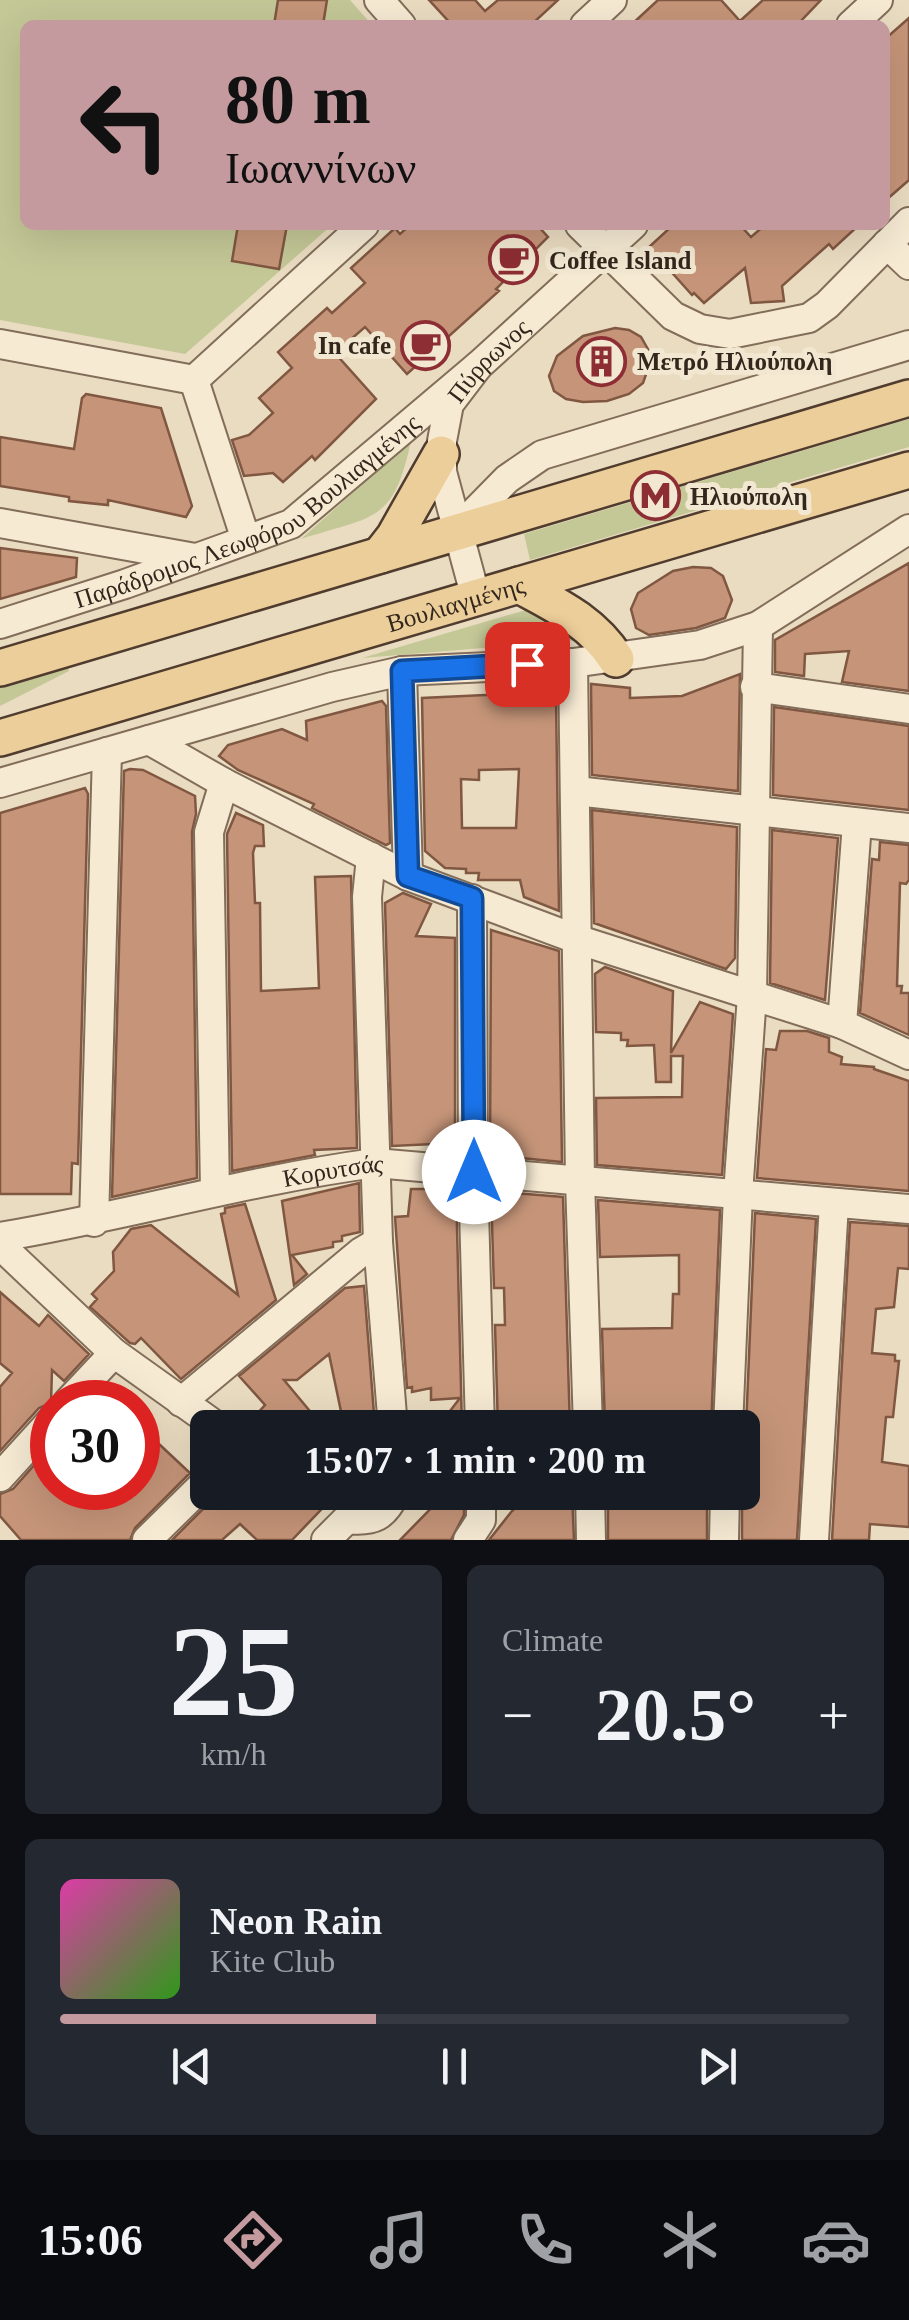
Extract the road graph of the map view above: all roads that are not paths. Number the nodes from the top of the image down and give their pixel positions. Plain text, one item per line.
1 (378, 0) edge
2 (612, 0) edge
3 (878, 0) edge
4 (396, 20) edge
5 (590, 20) edge
6 (856, 20) edge
7 (909, 222) edge
8 (359, 230) edge
9 (585, 230) edge
10 (628, 230) edge
11 (888, 244) junction
12 (606, 250) junction
13 (909, 265) edge
14 (0, 344) edge
15 (909, 345) edge
16 (478, 366) junction
17 (194, 380) junction
18 (909, 398) edge
19 (441, 454) junction
20 (909, 470) edge
21 (0, 522) edge
22 (909, 529) edge
23 (456, 531) junction
24 (246, 540) junction
25 (380, 555) junction
26 (196, 558) junction
27 (519, 585) junction
28 (476, 598) junction
29 (0, 624) edge
30 (758, 626) junction
31 (616, 659) junction
32 (572, 663) junction
33 (0, 668) edge
34 (402, 671) junction
35 (755, 687) junction
36 (909, 709) edge
37 (0, 738) edge
38 (149, 740) junction
39 (107, 752) junction
40 (224, 782) junction
41 (0, 783) edge
42 (576, 791) junction
43 (756, 812) junction
44 (858, 823) junction
45 (909, 828) edge
46 (371, 857) junction
47 (408, 876) junction
48 (472, 898) junction
49 (579, 940) junction
50 (752, 995) junction
51 (842, 1024) junction
52 (909, 1054) edge
53 (374, 1164) junction
54 (474, 1172) junction
55 (580, 1180) junction
56 (215, 1192) junction
57 (738, 1194) junction
58 (834, 1204) junction
59 (909, 1210) edge
60 (94, 1222) junction
61 (0, 1241) edge
62 (378, 1242) junction
63 (114, 1353) junction
64 (89, 1380) edge
65 (181, 1402) junction
66 (192, 1410) edge
67 (392, 1410) edge
68 (480, 1410) edge
69 (587, 1410) edge
70 (729, 1410) edge
71 (30, 1444) edge
72 (0, 1477) edge
73 (190, 1498) edge
74 (386, 1510) edge
75 (480, 1510) edge
76 (590, 1510) edge
77 (725, 1510) edge
78 (147, 1540) edge
79 (326, 1540) edge
80 (468, 1540) edge
81 (591, 1540) edge
82 (724, 1540) edge
83 (814, 1540) edge

1 - 4 street
2 - 5 street
3 - 6 street
7 - 11 street
8 - 17 street
9 - 12 street
10 - 12 street, Πύρρωνος
11 - 12 street
11 - 13 street
12 - 16 street, Πύρρωνος
14 - 17 street
15 - 23 street
16 - 19 street, Πύρρωνος
16 - 24 street, Παράδρομος Λεωφόρου Βουλιαγμένης
17 - 24 street
18 - 23 main road
19 - 23 street, Πύρρωνος
19 - 25 main road
20 - 27 main road, Βουλιαγμένης
21 - 26 street
22 - 30 street
23 - 25 main road
23 - 28 street, Πύρρωνος
24 - 26 street, Παράδρομος Λεωφόρου Βουλιαγμένης
25 - 33 main road
26 - 29 street, Παράδρομος Λεωφόρου Βουλιαγμένης
27 - 28 main road, Βουλιαγμένης
27 - 31 main road
28 - 37 main road, Βουλιαγμένης
30 - 31 street
30 - 35 street
31 - 32 street
32 - 34 street
32 - 42 street
34 - 38 street
34 - 47 street
35 - 36 street
35 - 43 street
38 - 39 street
38 - 40 street
39 - 41 street
39 - 60 street
40 - 46 street
40 - 56 street
42 - 43 street
42 - 49 street
43 - 44 street
43 - 50 street
44 - 45 street
44 - 51 street
46 - 47 street
46 - 53 street
47 - 48 street
48 - 49 street
48 - 54 street
49 - 50 street
49 - 55 street
50 - 51 street
50 - 57 street
51 - 52 street
53 - 54 street, Κορυτσάς
53 - 56 street, Κορυτσάς
53 - 62 street
54 - 55 street, Κορυτσάς
54 - 68 street
55 - 57 street, Κορυτσάς
55 - 69 street
56 - 60 street, Κορυτσάς
57 - 58 street, Κορυτσάς
57 - 70 street
58 - 59 street, Κορυτσάς
58 - 83 street
60 - 61 street, Κορυτσάς
61 - 63 street
62 - 65 street
62 - 67 street
63 - 64 street
63 - 65 street
65 - 66 street
71 - 72 street
73 - 78 street
74 - 79 street
75 - 80 street
76 - 81 street
77 - 82 street

